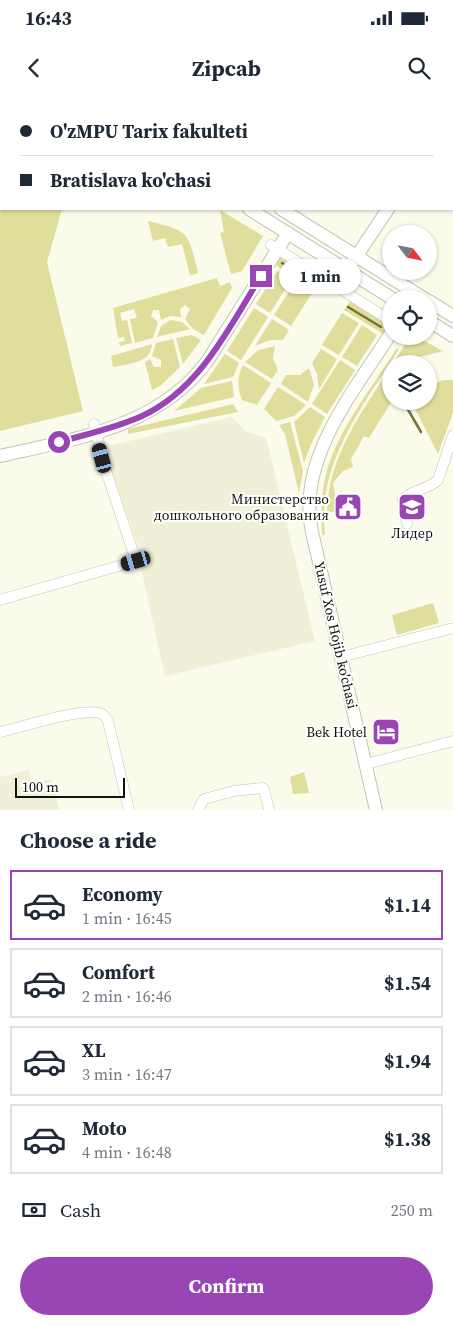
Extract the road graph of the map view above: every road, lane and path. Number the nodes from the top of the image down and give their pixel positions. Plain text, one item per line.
1 (251, 210) edge
2 (283, 210) edge
3 (377, 210) edge
4 (387, 210) edge
5 (284, 230) junction
6 (274, 247) junction
7 (354, 254) junction
8 (346, 269) junction
9 (408, 290) edge
10 (382, 292) edge
11 (437, 308) edge
12 (382, 315) edge
13 (453, 316) edge
14 (437, 326) edge
15 (453, 336) edge
16 (384, 345) edge
17 (392, 345) edge
18 (95, 428) junction
19 (453, 435) edge
20 (0, 448) edge
21 (0, 456) edge
22 (407, 524) dead end
23 (316, 548) junction
24 (0, 600) edge
25 (453, 628) edge
26 (341, 657) junction
27 (0, 732) edge
28 (453, 741) edge
29 (366, 764) junction
30 (129, 810) edge
31 (198, 810) edge
32 (269, 810) edge
33 (376, 810) edge

1 - 5 main road
2 - 7 main road
3 - 7 main road
4 - 7 main road
5 - 6 main road
5 - 8 main road
6 - 12 street
6 - 18 main road
7 - 8 main road
7 - 9 main road
8 - 10 main road
11 - 13 main road
14 - 15 main road
16 - 23 main road, Yusuf Xos Hojib ko'chasi
17 - 23 main road, Yusuf Xos Hojib ko'chasi
18 - 20 main road
18 - 21 main road
18 - 24 street
19 - 22 street
23 - 26 main road, Yusuf Xos Hojib ko'chasi
25 - 26 street
26 - 29 main road, Yusuf Xos Hojib ko'chasi
27 - 30 street
28 - 29 street
29 - 33 main road, Yusuf Xos Hojib ko'chasi
31 - 32 street

